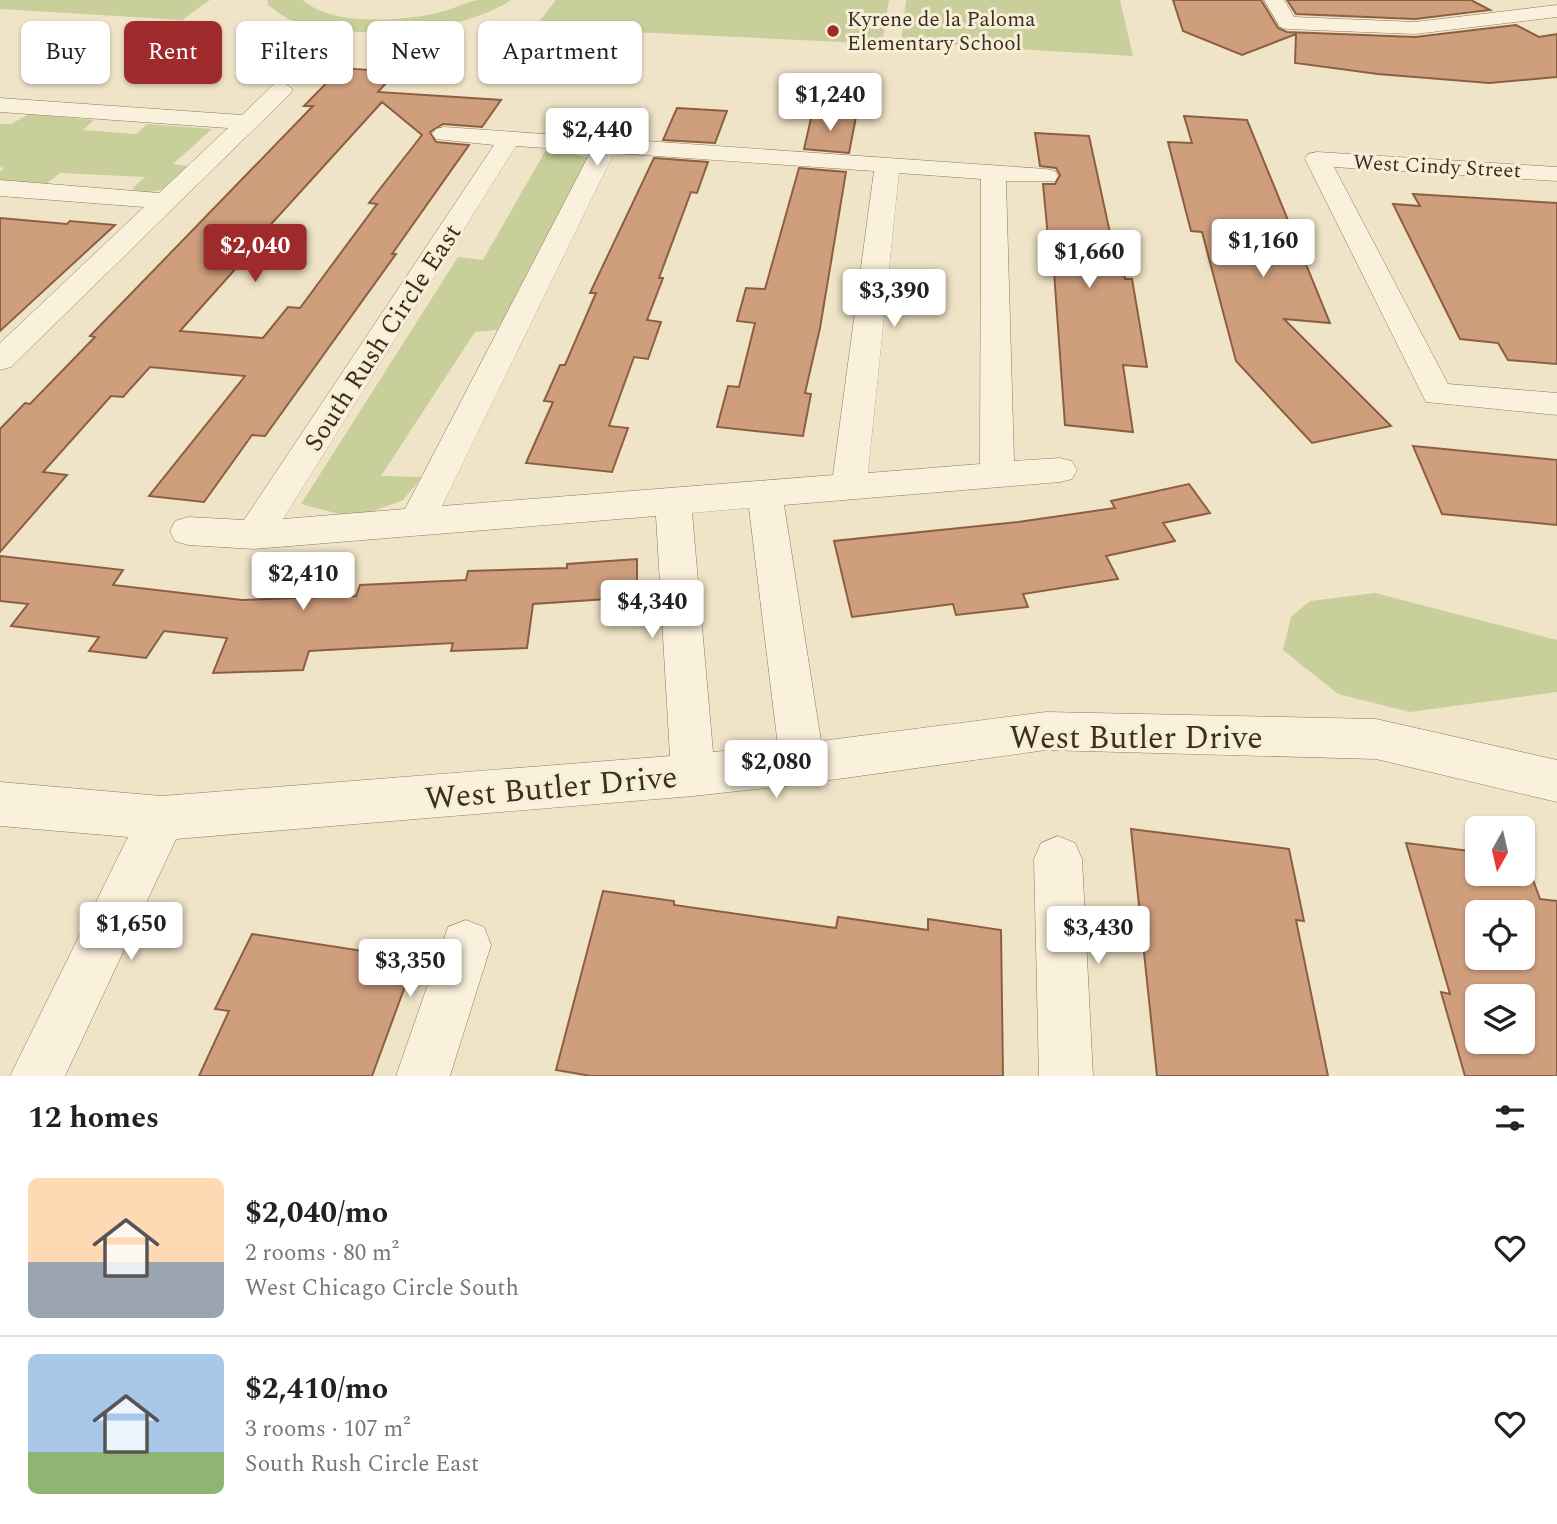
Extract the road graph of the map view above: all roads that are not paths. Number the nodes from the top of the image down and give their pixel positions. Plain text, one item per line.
1 (1274, 0) edge
2 (1557, 11) edge
3 (282, 89) dead end
4 (0, 105) edge
5 (247, 122) junction
6 (444, 134) dead end
7 (509, 139) junction
8 (606, 146) junction
9 (887, 166) junction
10 (993, 173) junction
11 (1557, 173) edge
12 (1046, 176) dead end
13 (0, 188) edge
14 (165, 201) junction
15 (0, 360) edge
16 (1557, 404) edge
17 (1060, 470) dead end
18 (998, 475) junction
19 (849, 486) junction
20 (765, 493) junction
21 (673, 501) junction
22 (417, 521) junction
23 (188, 531) dead end
24 (254, 535) junction
25 (802, 764) junction
26 (692, 775) junction
27 (1557, 781) edge
28 (0, 804) edge
29 (162, 818) junction
30 (1058, 859) dead end
31 (466, 945) dead end
32 (37, 1076) edge
33 (423, 1076) edge
34 (1066, 1076) edge

1 - 2 street
3 - 5 street
4 - 5 street
5 - 14 street
6 - 7 street
7 - 8 street
7 - 24 street, South Rush Circle East
8 - 9 street
8 - 22 street
9 - 10 street
9 - 19 street
10 - 12 street
10 - 18 street
11 - 16 street, West Cindy Street
13 - 14 street
14 - 15 street
17 - 18 street
18 - 19 street
19 - 20 street
20 - 21 street
20 - 25 street
21 - 22 street
21 - 26 street
22 - 24 street
23 - 24 street
25 - 26 street, West Butler Drive
25 - 27 street, West Butler Drive
26 - 29 street, West Butler Drive
28 - 29 street, West Butler Drive
29 - 32 street
30 - 34 street
31 - 33 street

